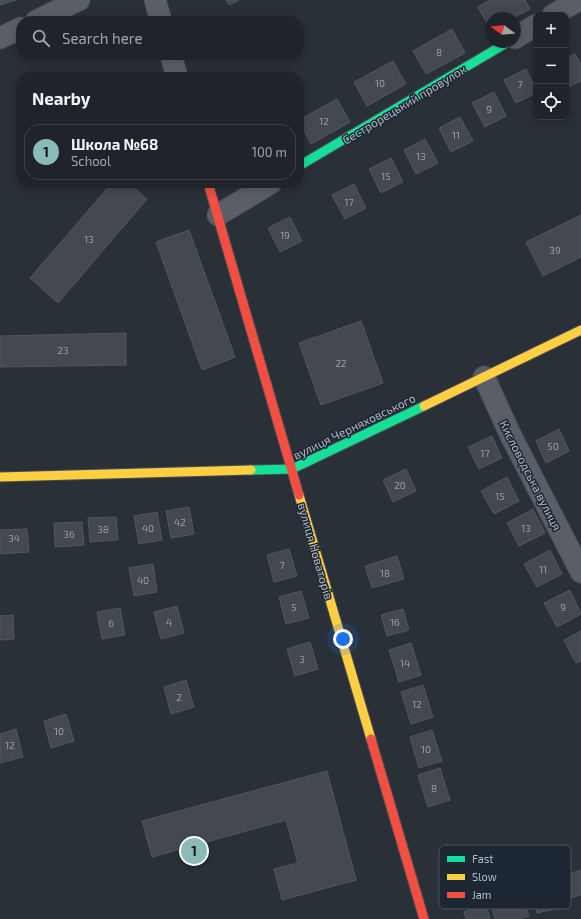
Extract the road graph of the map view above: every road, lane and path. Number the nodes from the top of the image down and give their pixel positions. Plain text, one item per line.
1 (79, 0) edge
2 (155, 0) edge
3 (579, 0) edge
4 (558, 12) edge
5 (46, 16) edge
6 (160, 16) edge
7 (533, 27) edge
8 (16, 30) edge
9 (521, 34) edge
10 (0, 38) edge
11 (498, 48) edge
12 (172, 60) edge
13 (176, 72) edge
14 (304, 163) edge
15 (210, 188) edge
16 (263, 188) edge
17 (218, 215) junction
18 (581, 330) edge
19 (484, 376) junction
20 (292, 469) junction
21 (0, 476) edge
22 (581, 572) edge
23 (424, 919) edge

1 - 5 street
2 - 6 street
3 - 4 street
7 - 9 street
8 - 10 street
11 - 14 street, Сестрорецький провулок
12 - 13 street
15 - 17 street, вулиця Новаторів
16 - 17 street
17 - 20 street, вулиця Новаторів
18 - 19 street, вулиця Черняховського
19 - 20 street, вулиця Черняховського
19 - 22 street, Кисловодська вулиця
20 - 21 street, вулиця Черняховського
20 - 23 street, вулиця Новаторів

